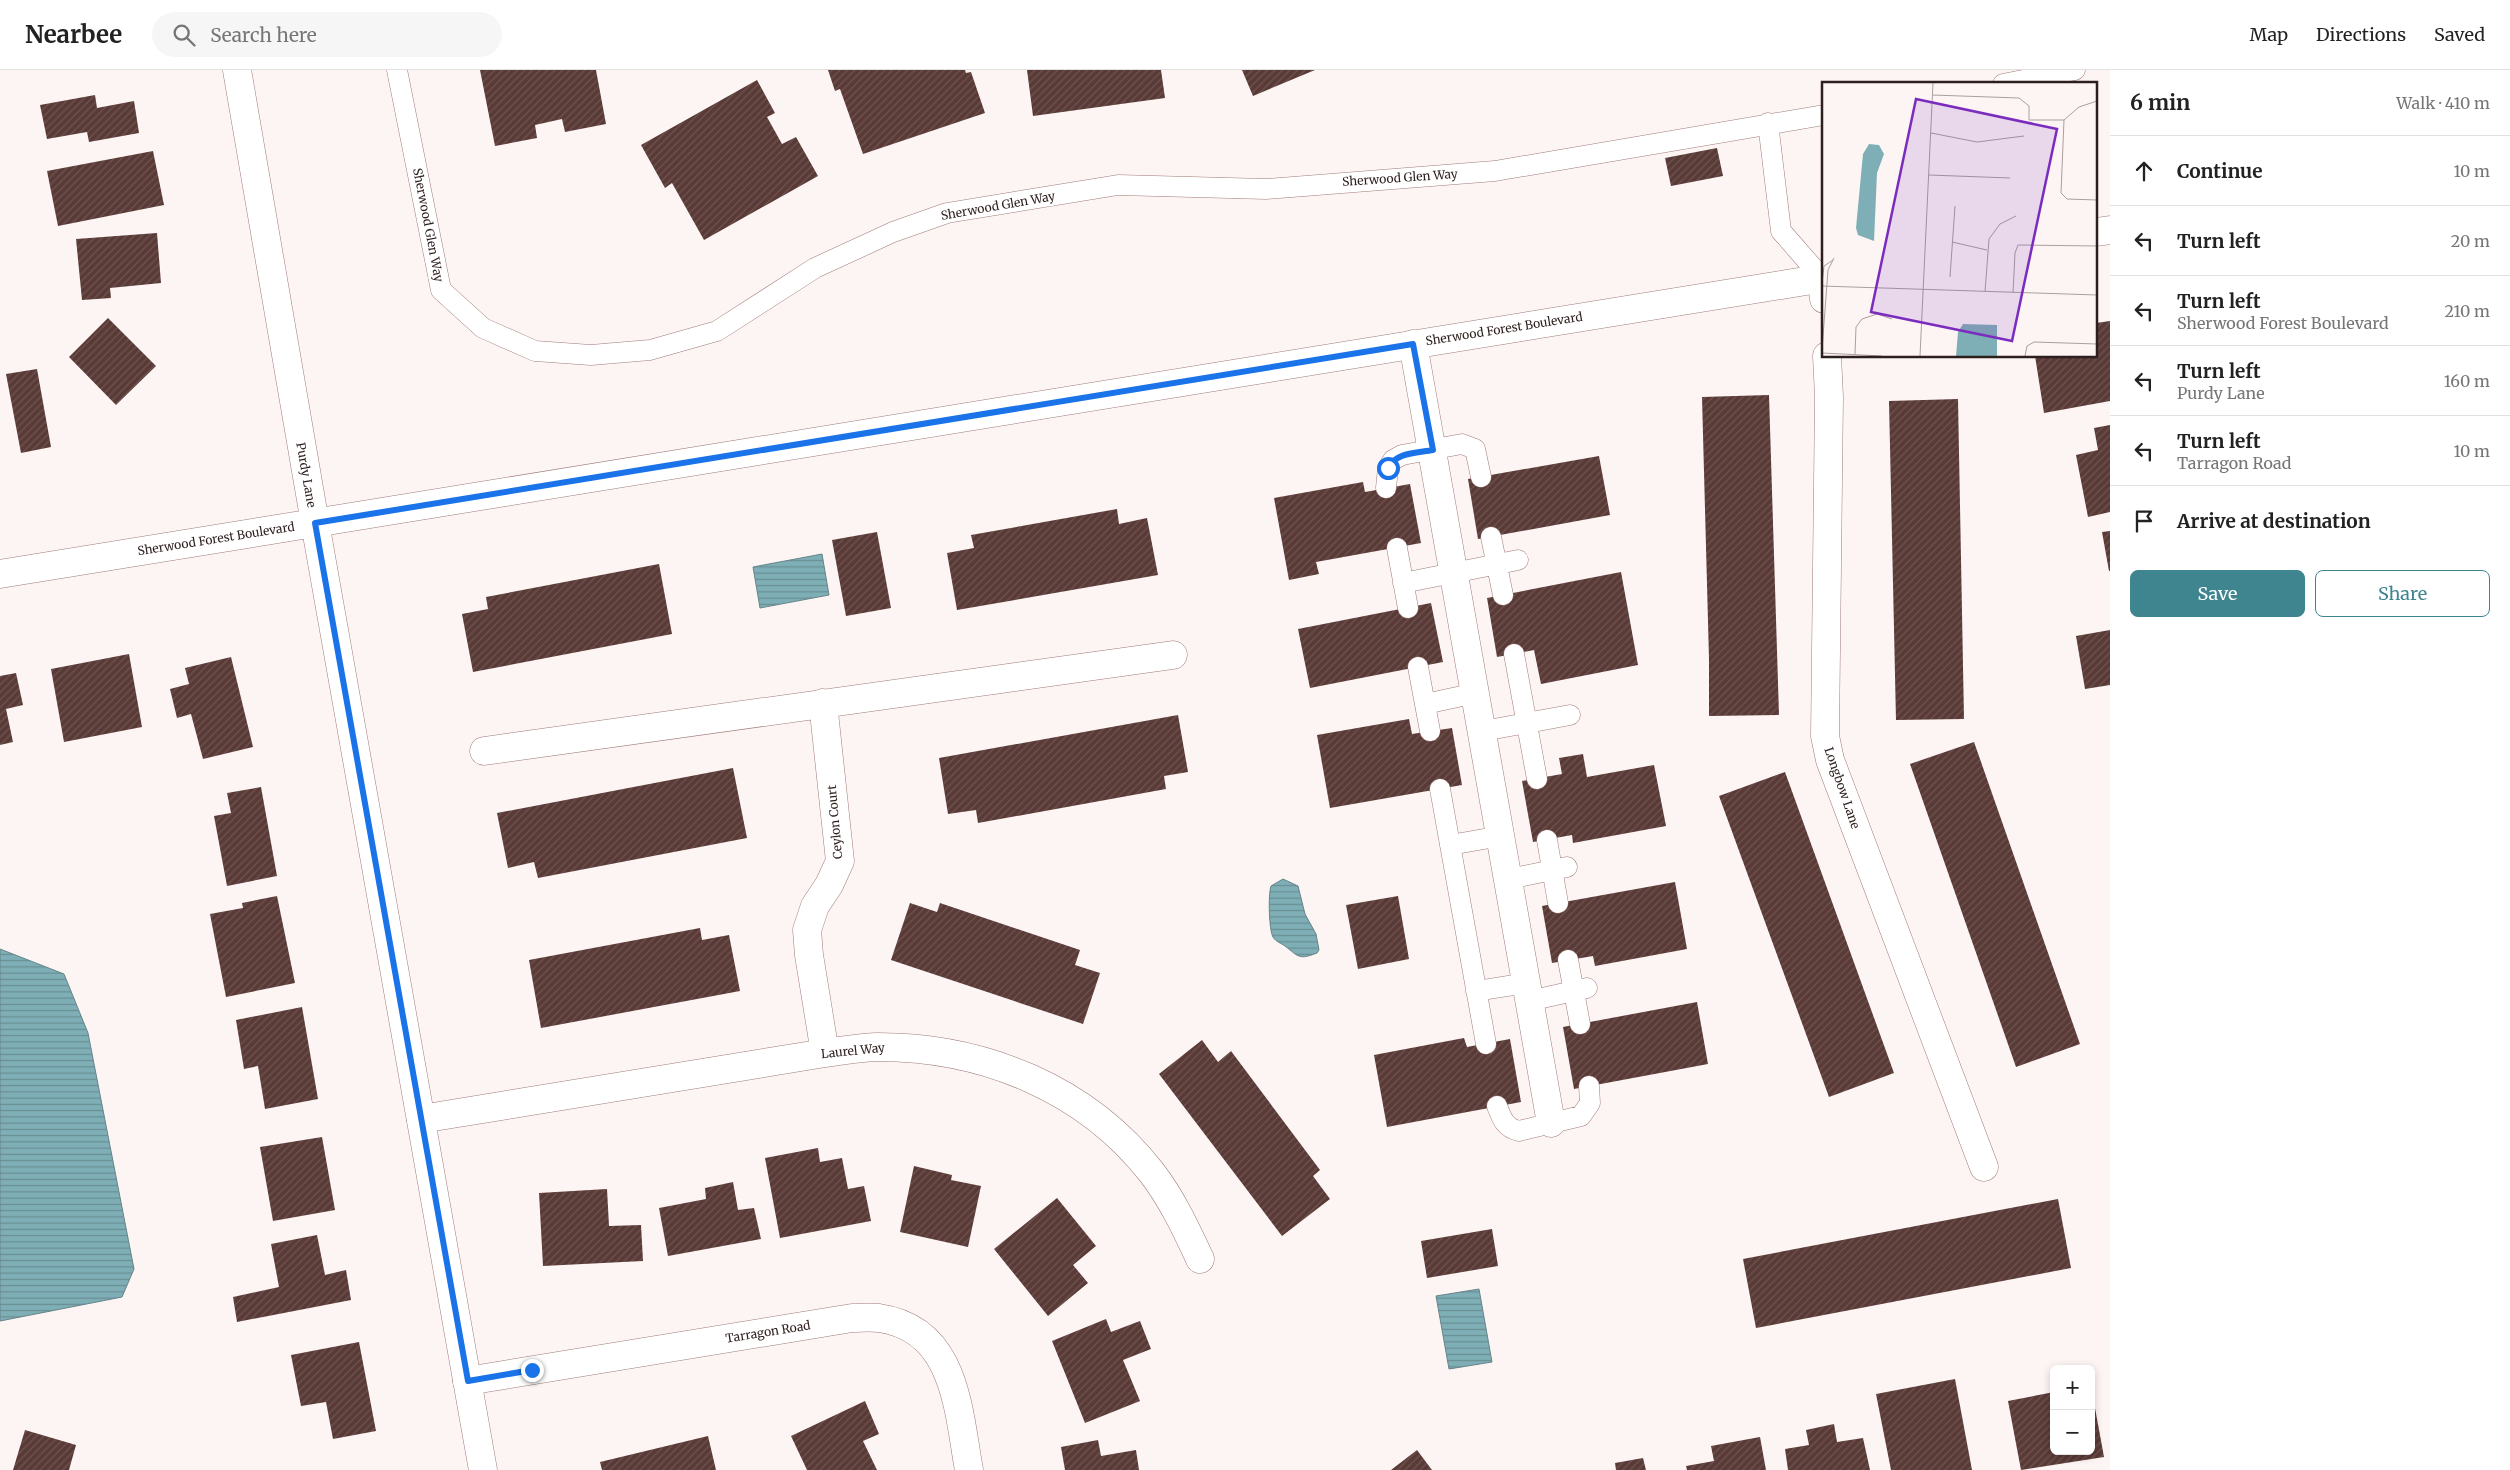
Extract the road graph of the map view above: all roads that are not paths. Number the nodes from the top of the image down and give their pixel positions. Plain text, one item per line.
1 (237, 70) edge
2 (397, 70) edge
3 (2075, 70) edge
4 (2011, 78) edge
5 (1822, 115) edge
6 (1768, 123) junction
7 (1822, 281) edge
8 (1822, 282) edge
9 (1413, 344) junction
10 (1827, 358) edge
11 (1433, 450) junction
12 (1481, 477) dead end
13 (1386, 488) dead end
14 (315, 523) junction
15 (1491, 537) dead end
16 (1397, 548) dead end
17 (1518, 560) dead end
18 (1496, 564) junction
19 (1455, 573) junction
20 (0, 574) edge
21 (1403, 583) junction
22 (1503, 595) dead end
23 (1408, 608) dead end
24 (1173, 654) dead end
25 (1514, 654) dead end
26 (1418, 667) dead end
27 (1476, 693) junction
28 (823, 703) junction
29 (1425, 704) junction
30 (1570, 715) dead end
31 (1526, 723) junction
32 (1430, 731) dead end
33 (1483, 731) junction
34 (484, 751) dead end
35 (1537, 779) dead end
36 (1440, 789) dead end
37 (1501, 836) junction
38 (1547, 840) dead end
39 (1450, 845) junction
40 (1560, 868) junction
41 (1509, 879) junction
42 (1558, 903) dead end
43 (1568, 960) dead end
44 (1580, 989) junction
45 (1476, 991) junction
46 (1528, 992) junction
47 (1580, 1024) dead end
48 (1486, 1044) dead end
49 (825, 1053) junction
50 (1589, 1086) dead end
51 (1497, 1106) dead end
52 (421, 1119) junction
53 (1550, 1123) junction
54 (1984, 1167) dead end
55 (1200, 1259) dead end
56 (468, 1381) junction
57 (483, 1470) edge
58 (968, 1470) edge

1 - 14 street, Purdy Lane
2 - 6 lane, Sherwood Glen Way
3 - 4 lane
5 - 6 lane, Sherwood Glen Way
6 - 7 lane
8 - 9 street, Sherwood Forest Boulevard
9 - 11 street
9 - 14 street, Sherwood Forest Boulevard
10 - 54 street, Longbow Lane
11 - 12 lane
11 - 13 lane
11 - 19 street
14 - 20 street, Sherwood Forest Boulevard
14 - 52 street, Purdy Lane
15 - 18 lane
16 - 21 lane
17 - 18 lane
18 - 19 lane
18 - 22 lane
19 - 21 lane
19 - 27 street
21 - 23 lane
24 - 28 street
25 - 31 lane
26 - 29 lane
27 - 29 lane
27 - 33 street
28 - 34 street
28 - 49 street, Ceylon Court
29 - 32 lane
30 - 31 lane
31 - 33 lane
31 - 35 lane
33 - 37 street
36 - 39 lane
37 - 39 lane
37 - 41 street
38 - 40 lane
39 - 45 lane
40 - 41 lane
40 - 42 lane
41 - 46 street
43 - 44 lane
44 - 46 lane
44 - 47 lane
45 - 46 lane
45 - 48 lane
46 - 53 street
49 - 52 street, Laurel Way
49 - 55 street, Laurel Way
50 - 53 lane
51 - 53 lane
52 - 56 street, Purdy Lane
56 - 57 street, Purdy Lane
56 - 58 street, Tarragon Road

